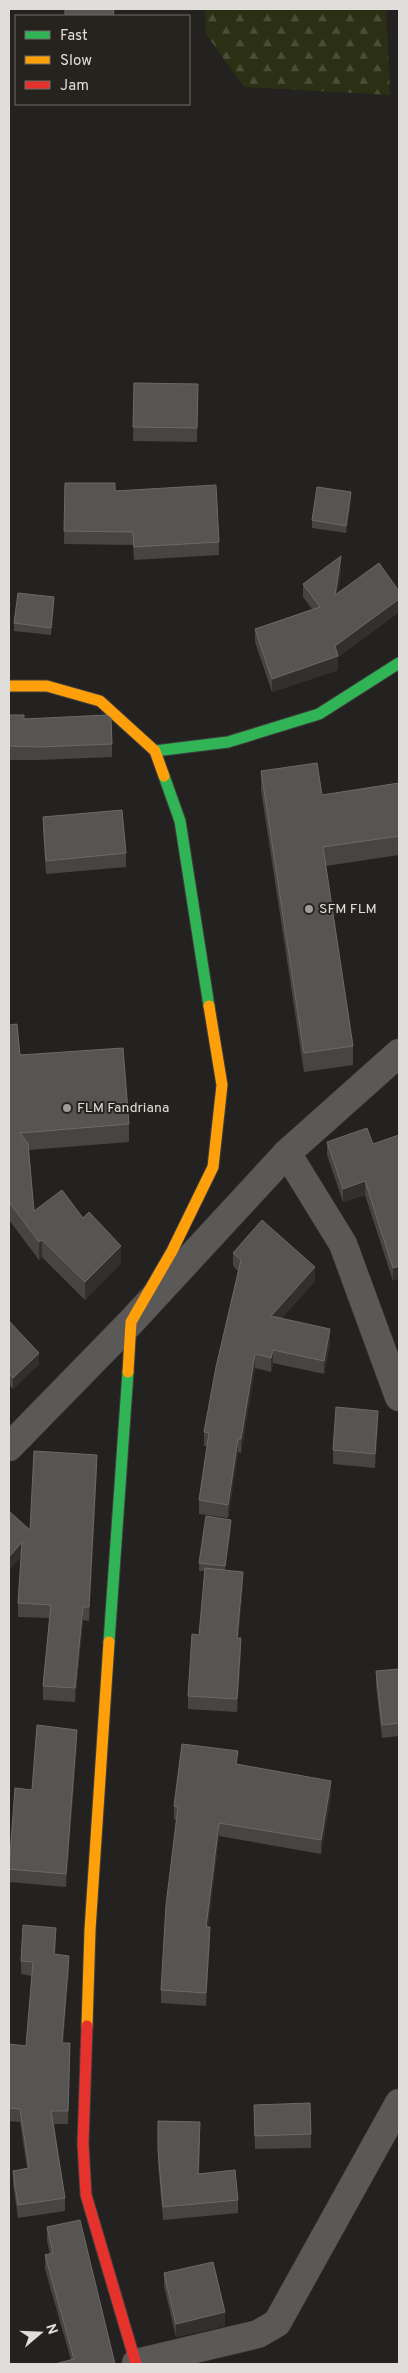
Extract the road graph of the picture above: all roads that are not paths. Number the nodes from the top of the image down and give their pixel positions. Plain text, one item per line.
1 (399, 663) edge
2 (9, 686) edge
3 (155, 751) junction
4 (399, 1053) edge
5 (287, 1153) junction
6 (131, 1322) junction
7 (399, 1398) edge
8 (9, 1447) edge
9 (399, 2103) edge
10 (136, 2364) edge

1 - 3 main road
2 - 3 main road
3 - 6 main road
4 - 5 street
5 - 6 street
5 - 7 street
6 - 8 street
6 - 10 main road
9 - 10 street

